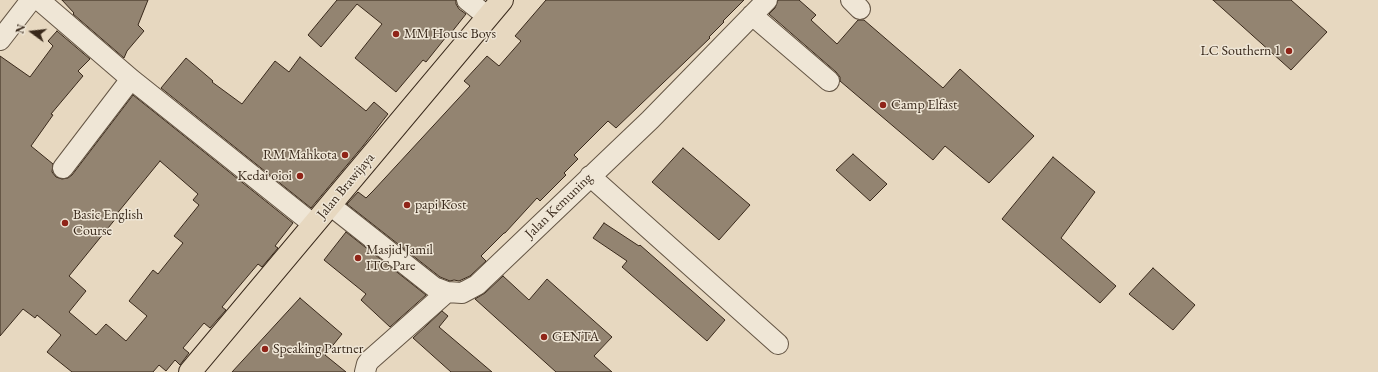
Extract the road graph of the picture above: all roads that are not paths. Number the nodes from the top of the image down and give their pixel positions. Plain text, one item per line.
1 (31, 0) edge
2 (40, 0) edge
3 (467, 0) edge
4 (502, 0) edge
5 (767, 0) edge
6 (752, 15) junction
7 (488, 17) junction
8 (0, 40) edge
9 (131, 79) junction
10 (829, 81) dead end
11 (63, 168) dead end
12 (590, 176) junction
13 (330, 205) junction
14 (313, 224) junction
15 (447, 292) junction
16 (778, 344) dead end
17 (190, 372) edge
18 (366, 372) edge

1 - 8 street
2 - 9 street
3 - 7 street
4 - 7 main road, Jalan Brawijaya
5 - 6 street, Jalan Kemuning
6 - 10 street
6 - 12 street, Jalan Kemuning
7 - 13 main road, Jalan Brawijaya
9 - 11 street
9 - 14 street
12 - 15 street, Jalan Kemuning
12 - 16 street
13 - 14 main road, Jalan Brawijaya
13 - 15 street, Jalan Kemuning
14 - 17 main road, Jalan Brawijaya
15 - 18 street

